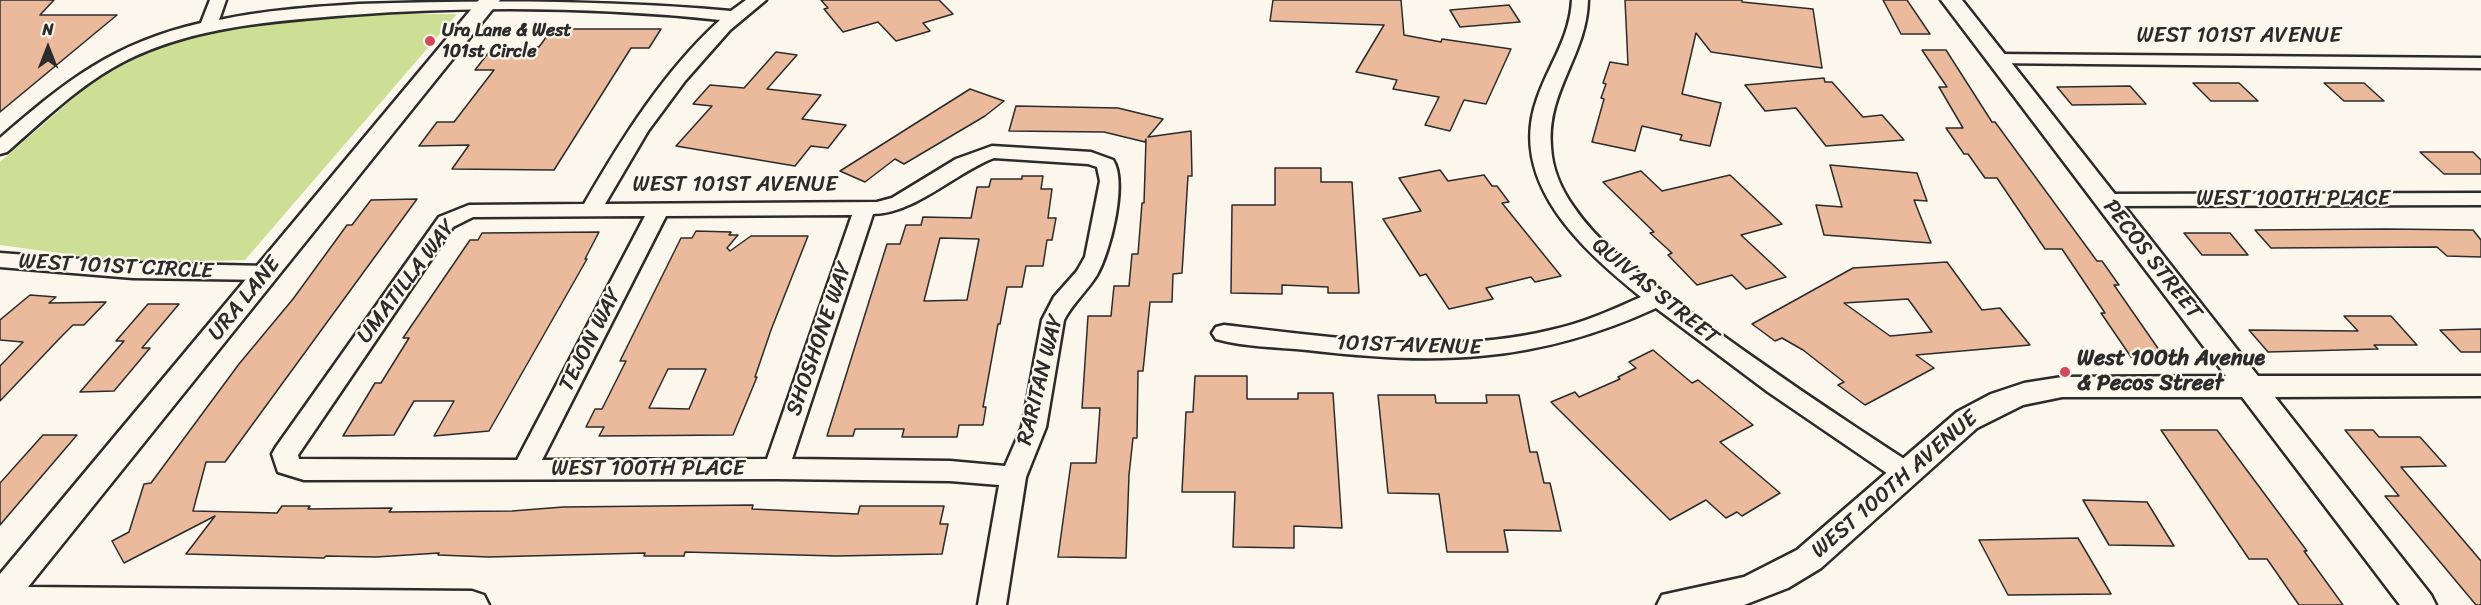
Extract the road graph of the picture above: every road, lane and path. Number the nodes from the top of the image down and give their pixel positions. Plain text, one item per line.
1 (218, 0) edge
2 (758, 0) edge
3 (1580, 0) edge
4 (1951, 0) edge
5 (488, 2) edge
6 (734, 16) junction
7 (209, 25) junction
8 (1996, 58) junction
9 (2481, 63) edge
10 (0, 148) edge
11 (1106, 164) joint
12 (2481, 199) edge
13 (2106, 200) junction
14 (864, 209) junction
15 (591, 210) junction
16 (659, 210) junction
17 (0, 260) edge
18 (267, 273) junction
19 (1658, 298) junction
20 (1224, 333) dead end
21 (2481, 386) edge
22 (2250, 387) junction
23 (285, 462) joint
24 (776, 469) junction
25 (524, 470) junction
26 (1906, 473) junction
27 (1013, 477) junction
28 (0, 600) edge
29 (240, 604) edge
30 (472, 605) edge
31 (992, 605) edge
32 (1674, 605) edge
33 (2419, 605) edge

1 - 7 street
2 - 6 street, WEST 101ST AVENUE
3 - 19 street, QUIVAS STREET
4 - 8 street, PECOS STREET
5 - 6 street
5 - 7 street
5 - 18 street, URA LANE
6 - 15 street, WEST 101ST AVENUE
7 - 10 street
8 - 9 street, WEST 101ST AVENUE
8 - 13 street, PECOS STREET
11 - 14 street, WEST 101ST AVENUE
11 - 27 street, RARITAN WAY
12 - 13 street, WEST 100TH PLACE
13 - 22 street, PECOS STREET
14 - 16 street, WEST 101ST AVENUE
14 - 24 street, SHOSHONE WAY
15 - 16 street, WEST 101ST AVENUE
15 - 23 street, UMATILLA WAY
16 - 25 street, TEJON WAY
17 - 18 street, WEST 101ST CIRCLE
18 - 28 street, URA LANE
19 - 20 street, 101ST AVENUE
19 - 26 street, QUIVAS STREET
21 - 22 street, WEST 100TH AVENUE
22 - 26 street, WEST 100TH AVENUE
22 - 33 street, PECOS STREET
23 - 25 street, WEST 100TH PLACE
24 - 25 street, WEST 100TH PLACE
24 - 27 street, WEST 100TH PLACE
26 - 32 street, WEST 100TH AVENUE
27 - 31 street, RARITAN WAY
28 - 29 street
29 - 30 street

